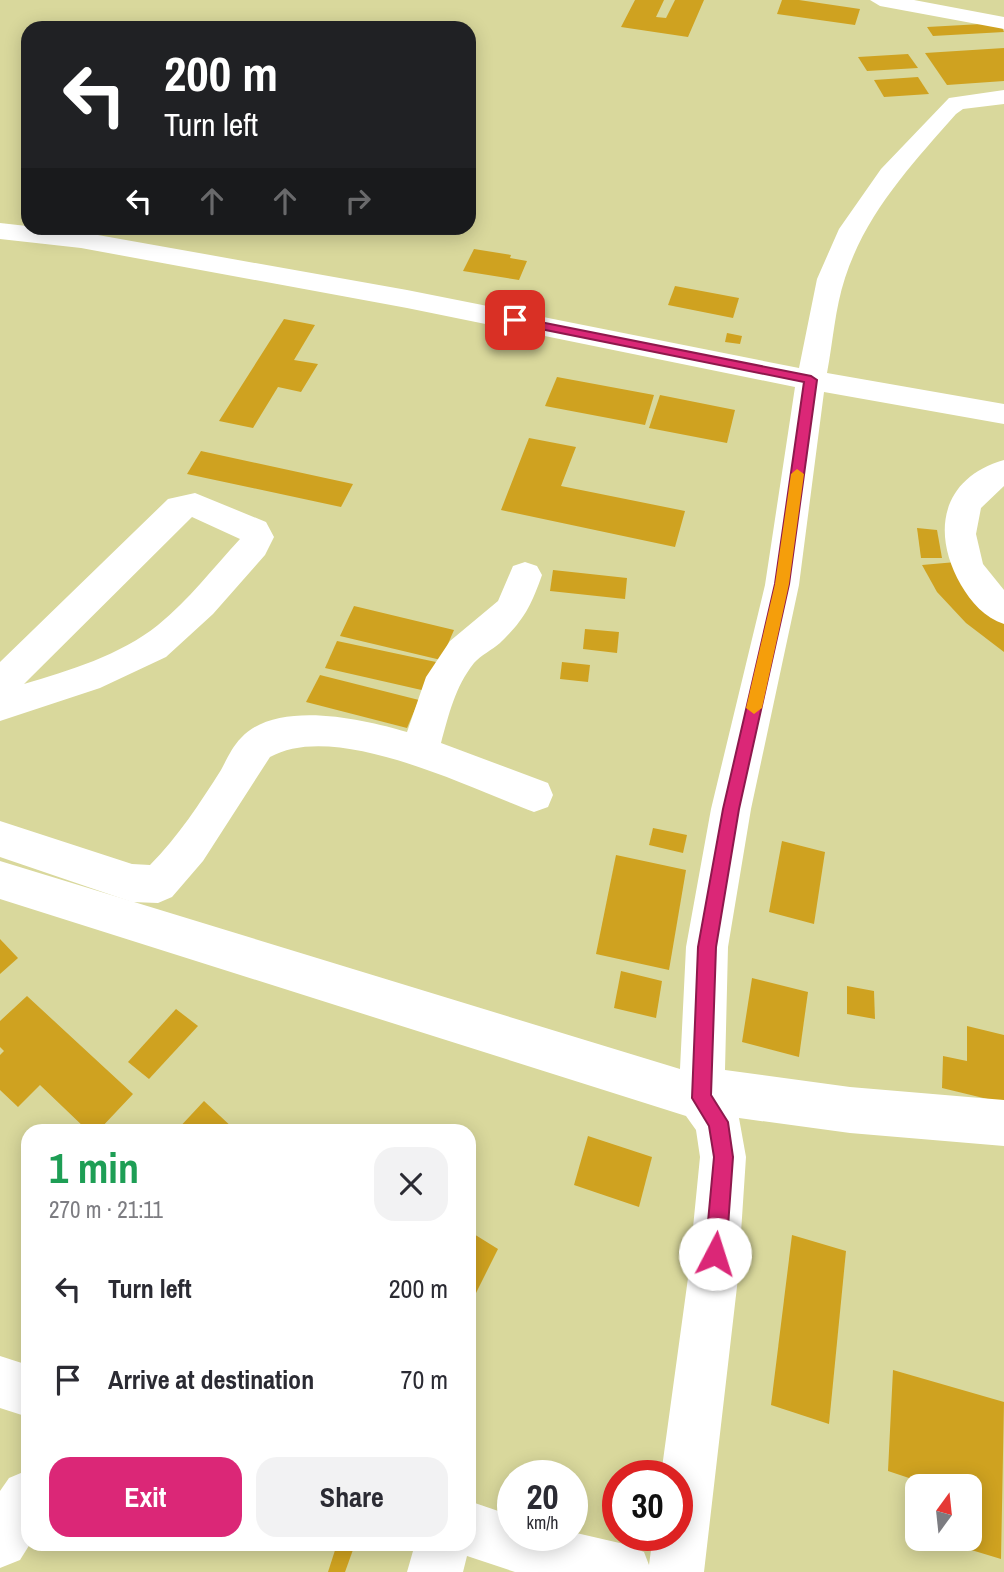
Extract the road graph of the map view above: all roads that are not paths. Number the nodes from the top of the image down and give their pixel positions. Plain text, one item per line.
1 (880, 0) edge
2 (1004, 23) edge
3 (1004, 97) edge
4 (6, 239) edge
5 (811, 380) junction
6 (1004, 414) edge
7 (1004, 471) edge
8 (525, 575) dead end
9 (1004, 611) edge
10 (0, 685) edge
11 (0, 706) edge
12 (420, 751) junction
13 (534, 795) dead end
14 (0, 839) edge
15 (0, 880) edge
16 (702, 1094) junction
17 (1004, 1123) edge
18 (0, 1382) edge
19 (21, 1389) edge
20 (21, 1508) edge
21 (476, 1531) edge
22 (0, 1540) edge
23 (440, 1551) edge
24 (435, 1572) edge
25 (624, 1572) edge
26 (676, 1572) edge

1 - 2 street
3 - 5 street
4 - 5 street
5 - 6 street
5 - 16 street
7 - 9 street
8 - 12 street
10 - 11 street
12 - 13 street
12 - 14 street
15 - 16 street
16 - 17 street
16 - 26 street
18 - 19 street
20 - 22 street
21 - 25 street
23 - 24 street

